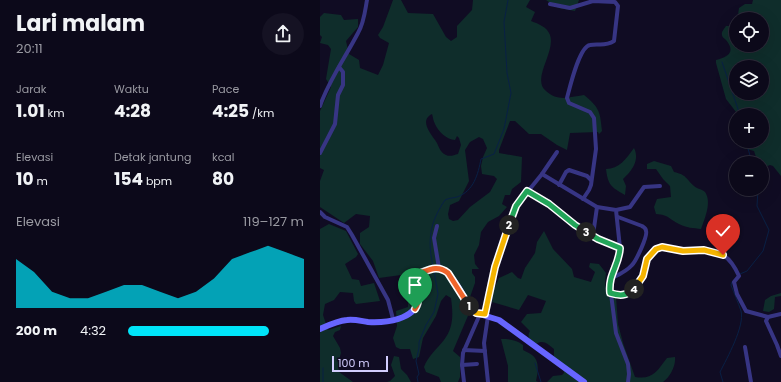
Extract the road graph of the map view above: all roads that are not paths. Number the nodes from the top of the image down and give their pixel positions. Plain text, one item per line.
1 (367, 0) edge
2 (550, 4) dead end
3 (339, 67) junction
4 (320, 106) edge
5 (557, 152) dead end
6 (320, 153) edge
7 (542, 174) junction
8 (591, 180) junction
9 (559, 185) junction
10 (660, 186) dead end
11 (527, 191) junction
12 (583, 199) junction
13 (597, 207) junction
14 (616, 210) junction
15 (320, 212) edge
16 (618, 217) junction
17 (437, 226) dead end
18 (591, 235) junction
19 (620, 248) junction
20 (435, 268) junction
21 (610, 279) junction
22 (610, 293) junction
23 (781, 314) edge
24 (484, 315) junction
25 (768, 317) junction
26 (393, 319) junction
27 (320, 329) edge
28 (779, 344) edge
29 (745, 347) dead end
30 (464, 350) junction
31 (485, 351) junction
32 (781, 356) edge
33 (477, 364) dead end
34 (462, 365) junction
35 (464, 382) edge
36 (488, 382) edge
37 (584, 382) edge
38 (628, 382) edge
39 (751, 382) edge

1 - 3 street
2 - 8 street
3 - 4 street
3 - 6 street
5 - 7 street
7 - 9 street
7 - 11 street
8 - 9 street
8 - 12 street
9 - 12 street
10 - 14 street
11 - 18 street
11 - 24 street
12 - 13 street
13 - 14 street
13 - 18 street
14 - 16 street
15 - 26 street
16 - 19 street
16 - 21 street
17 - 20 street
18 - 19 street
19 - 21 street
20 - 24 street
20 - 26 street
21 - 22 street
22 - 25 street
22 - 38 street
23 - 25 street
24 - 30 street
24 - 31 street
24 - 37 street
25 - 28 street
26 - 27 street
28 - 32 street
29 - 39 street
30 - 31 street
30 - 34 street
31 - 36 street
33 - 34 street
34 - 35 street

